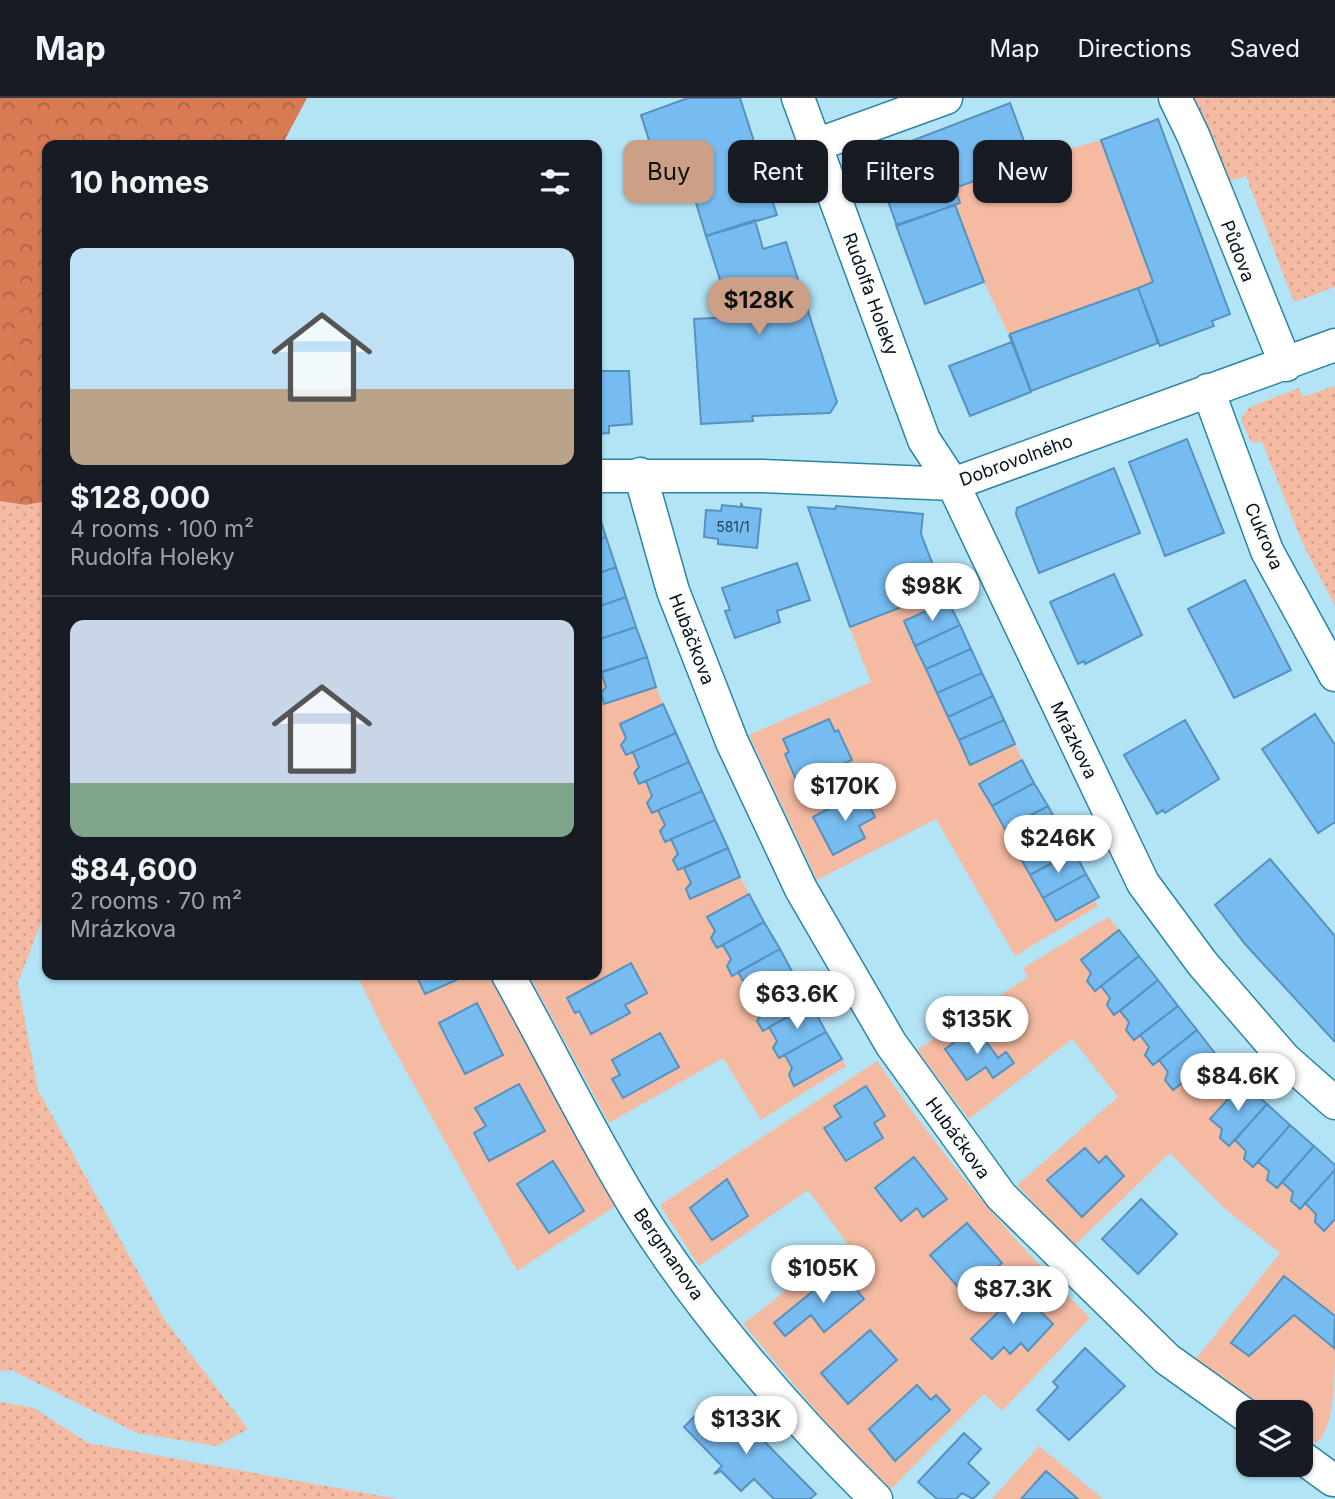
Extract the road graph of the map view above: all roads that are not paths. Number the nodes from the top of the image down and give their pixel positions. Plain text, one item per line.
1 (798, 98) edge
2 (946, 98) edge
3 (1174, 98) edge
4 (814, 140) edge
5 (828, 141) edge
6 (828, 177) edge
7 (1335, 345) edge
8 (1286, 365) junction
9 (1208, 390) junction
10 (640, 474) junction
11 (602, 476) edge
12 (953, 484) junction
13 (1335, 675) edge
14 (511, 980) edge
15 (1335, 1103) edge
16 (1236, 1408) edge
17 (1313, 1467) edge
18 (1332, 1484) edge
19 (876, 1499) edge

1 - 4 street, Rudolfa Holeky
2 - 5 street
3 - 8 street, Půdova
6 - 12 street, Rudolfa Holeky
7 - 8 street, Dobrovolného
8 - 9 street, Dobrovolného
9 - 12 street, Dobrovolného
9 - 13 street, Cukrova
10 - 11 street, Dobrovolného
10 - 12 street, Dobrovolného
10 - 16 street, Hubáčkova
12 - 15 street, Mrázkova
14 - 19 street, Bergmanova
17 - 18 street

